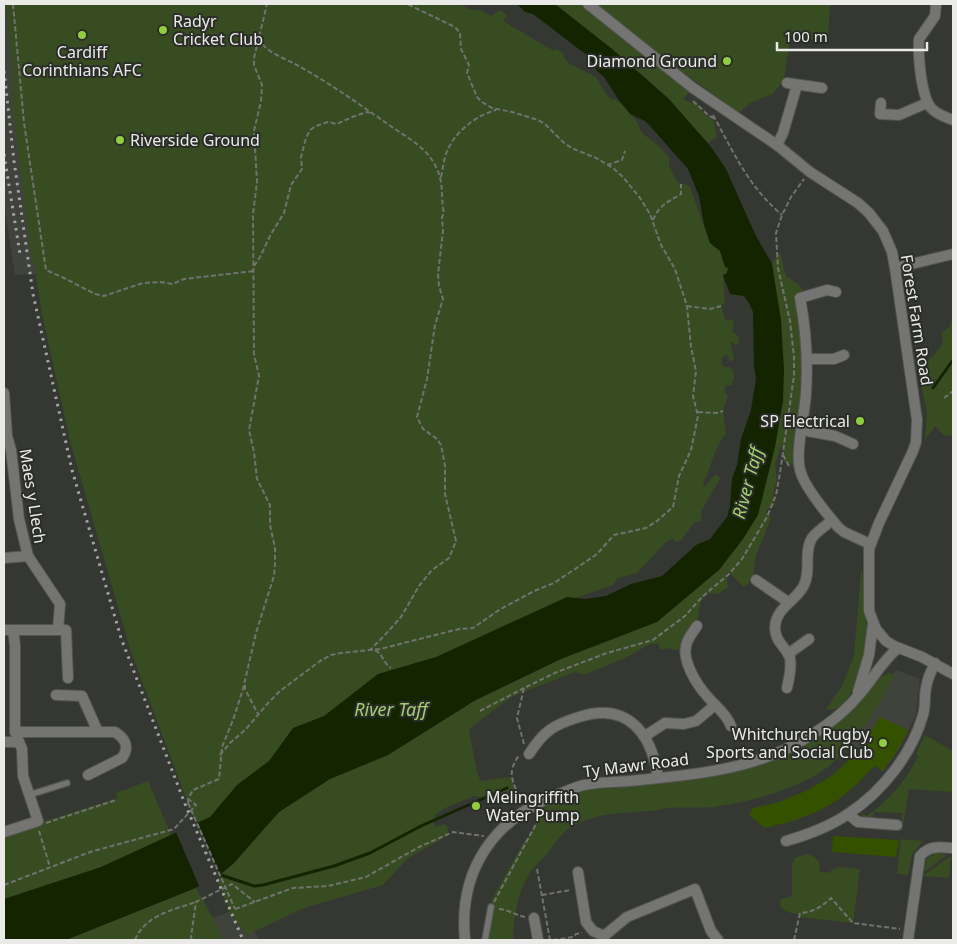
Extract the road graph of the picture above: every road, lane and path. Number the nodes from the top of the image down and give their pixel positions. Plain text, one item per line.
1 (13, 4) edge
2 (267, 4) edge
3 (408, 4) edge
4 (588, 4) edge
5 (936, 4) edge
6 (258, 36) junction
7 (822, 88) dead end
8 (881, 103) dead end
9 (928, 103) junction
10 (496, 110) junction
11 (372, 114) junction
12 (716, 120) dead end
13 (953, 120) edge
14 (777, 145) junction
15 (625, 151) dead end
16 (607, 165) junction
17 (810, 172) junction
18 (440, 178) junction
19 (681, 184) dead end
20 (782, 215) junction
21 (653, 220) junction
22 (953, 254) edge
23 (254, 266) junction
24 (895, 268) junction
25 (254, 271) junction
26 (836, 292) dead end
27 (687, 306) junction
28 (721, 306) dead end
29 (844, 354) dead end
30 (807, 359) junction
31 (953, 391) edge
32 (4, 393) edge
33 (944, 398) dead end
34 (723, 411) dead end
35 (698, 412) junction
36 (802, 430) junction
37 (5, 436) edge
38 (854, 444) dead end
39 (832, 520) junction
40 (870, 544) junction
41 (28, 556) junction
42 (4, 558) edge
43 (756, 580) dead end
44 (788, 602) junction
45 (874, 623) junction
46 (697, 626) dead end
47 (8, 630) edge
48 (58, 630) junction
49 (809, 639) dead end
50 (898, 648) junction
51 (375, 650) junction
52 (368, 651) junction
53 (788, 654) junction
54 (935, 663) junction
55 (391, 668) dead end
56 (953, 674) edge
57 (68, 678) dead end
58 (245, 682) junction
59 (524, 688) junction
60 (787, 688) dead end
61 (56, 695) dead end
62 (857, 698) junction
63 (715, 705) junction
64 (480, 711) dead end
65 (258, 715) junction
66 (731, 726) dead end
67 (98, 732) junction
68 (645, 736) junction
69 (17, 737) junction
70 (4, 742) edge
71 (525, 750) junction
72 (220, 755) junction
73 (88, 775) dead end
74 (658, 778) junction
75 (67, 782) dead end
76 (30, 795) junction
77 (552, 797) junction
78 (188, 799) junction
79 (116, 800) dead end
80 (518, 803) dead end
81 (848, 814) junction
82 (897, 825) dead end
83 (4, 832) edge
84 (486, 837) dead end
85 (786, 841) dead end
86 (953, 848) edge
87 (50, 866) junction
88 (537, 869) dead end
89 (578, 872) dead end
90 (4, 884) edge
91 (580, 889) junction
92 (542, 895) junction
93 (196, 902) junction
94 (255, 902) junction
95 (491, 908) junction
96 (534, 918) joint
97 (593, 931) junction
98 (909, 935) edge
99 (604, 938) edge
100 (190, 939) edge
101 (567, 939) edge
102 (136, 940) edge
103 (465, 940) edge
104 (485, 940) edge
105 (538, 940) edge
106 (552, 940) edge
107 (718, 940) edge
108 (794, 940) edge

1 - 25 path
2 - 6 path
3 - 10 path
4 - 14 street, Forest Farm Road
5 - 9 street
6 - 11 path
6 - 23 path
7 - 14 street
8 - 9 street
9 - 13 street
10 - 16 path
10 - 18 path
11 - 18 path
11 - 23 path
12 - 20 path
14 - 17 street, Forest Farm Road
15 - 16 path
16 - 21 path
17 - 20 path
17 - 24 street, Forest Farm Road
18 - 52 path
19 - 21 path
20 - 59 path
21 - 27 path
22 - 24 street
23 - 25 path
24 - 40 street, Forest Farm Road
25 - 58 path
26 - 30 street
27 - 28 path
27 - 35 path
29 - 30 street
30 - 36 street
31 - 33 path
32 - 37 street, Maes y Llech
34 - 35 path
35 - 51 path
36 - 38 street
36 - 39 street
37 - 41 street, Maes y Llech
39 - 40 street
39 - 44 street
40 - 45 street, Forest Farm Road
41 - 42 street
41 - 48 street, Maes y Llech
43 - 44 street
44 - 53 street
45 - 50 street, Forest Farm Road
45 - 62 street, Ty Mawr Road
46 - 63 street
47 - 48 street
47 - 69 street
48 - 57 street
49 - 53 street
50 - 54 street, Forest Farm Road
50 - 62 street, Ty Mawr Road
51 - 52 path
51 - 55 path
52 - 65 path
53 - 60 street
54 - 56 street, Forest Farm Road
54 - 81 street
58 - 65 path
58 - 72 path
59 - 64 path
59 - 71 path
61 - 67 street
62 - 74 street, Ty Mawr Road
63 - 66 street
63 - 68 street
65 - 72 path
67 - 69 street
67 - 73 street
68 - 71 street
68 - 74 street
69 - 70 street
69 - 76 street
71 - 80 path
72 - 78 path
74 - 77 street, Ty Mawr Road
75 - 76 lane
76 - 83 street
77 - 95 path
77 - 103 street, Ty Mawr Road
78 - 87 path
78 - 94 path, bridge
79 - 87 path
81 - 82 street
81 - 85 street
84 - 94 path
86 - 98 street
87 - 90 path
88 - 92 path
89 - 91 street
91 - 92 path
91 - 97 street
92 - 106 path
93 - 94 path
93 - 100 path
93 - 102 path
95 - 96 path
95 - 104 lane
96 - 105 street
97 - 99 street
97 - 101 path
98 - 108 path
99 - 107 street
101 - 106 path

